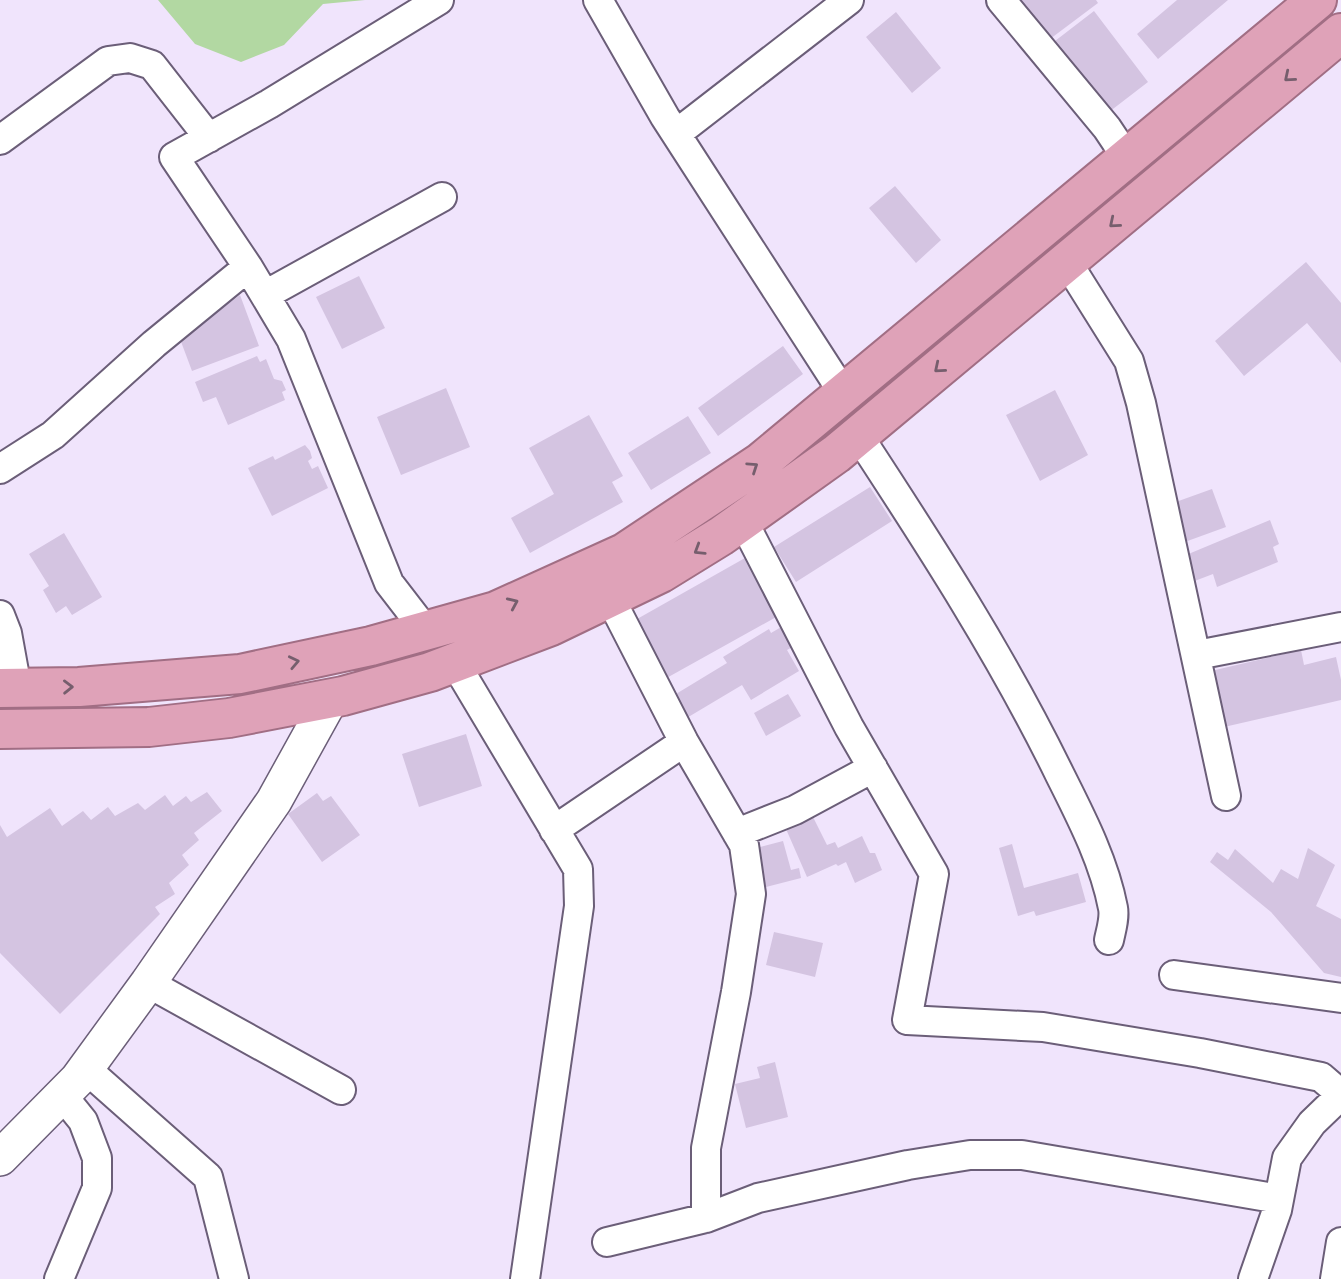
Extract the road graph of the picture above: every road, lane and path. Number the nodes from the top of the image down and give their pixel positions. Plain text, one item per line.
1 (439, 0) edge
2 (598, 0) edge
3 (849, 0) edge
4 (1001, 0) edge
5 (1317, 0) edge
6 (1341, 33) edge
7 (676, 134) junction
8 (209, 138) junction
9 (0, 140) edge
10 (1127, 158) junction
11 (442, 197) dead end
12 (1067, 262) junction
13 (248, 267) junction
14 (265, 295) junction
15 (844, 394) junction
16 (858, 435) junction
17 (0, 469) edge
18 (743, 521) junction
19 (610, 598) junction
20 (0, 615) edge
21 (1341, 626) edge
22 (426, 631) junction
23 (1197, 655) junction
24 (455, 663) junction
25 (9, 688) edge
26 (331, 698) junction
27 (0, 729) edge
28 (684, 742) junction
29 (873, 768) junction
30 (1226, 796) dead end
31 (554, 830) junction
32 (737, 833) junction
33 (1110, 940) dead end
34 (1174, 975) dead end
35 (148, 983) junction
36 (1341, 998) edge
37 (85, 1068) junction
38 (341, 1090) dead end
39 (62, 1095) junction
40 (1341, 1095) edge
41 (0, 1158) edge
42 (1279, 1199) junction
43 (706, 1218) junction
44 (607, 1242) dead end
45 (1341, 1242) edge
46 (60, 1279) edge
47 (233, 1279) edge
48 (525, 1279) edge
49 (1253, 1279) edge
50 (1335, 1279) edge

1 - 8 street
2 - 7 street
3 - 7 street
4 - 10 street
5 - 10 highway
6 -> 12 highway
7 - 15 street
8 - 9 street
8 - 13 street
10 - 15 highway
11 - 14 street
12 -> 16 highway
12 - 23 street
13 - 14 street
13 - 17 street
14 - 22 street
22 -> 15 highway
16 - 18 highway
16 - 33 street
18 -> 19 highway
18 - 29 street
19 - 24 highway
19 - 28 street
20 - 25 street
21 - 23 street
25 -> 22 highway
23 - 30 street
24 - 26 highway
24 - 31 street
26 - 27 highway
26 - 35 street
28 - 31 street
28 - 32 street
29 - 32 street
29 - 40 street
31 - 48 street
32 - 43 street
34 - 36 street
35 - 37 street
35 - 38 street
37 - 39 street
37 - 47 street
39 - 41 street
39 - 46 street
40 - 42 street
42 - 43 street
42 - 49 street
43 - 44 street
45 - 50 street

